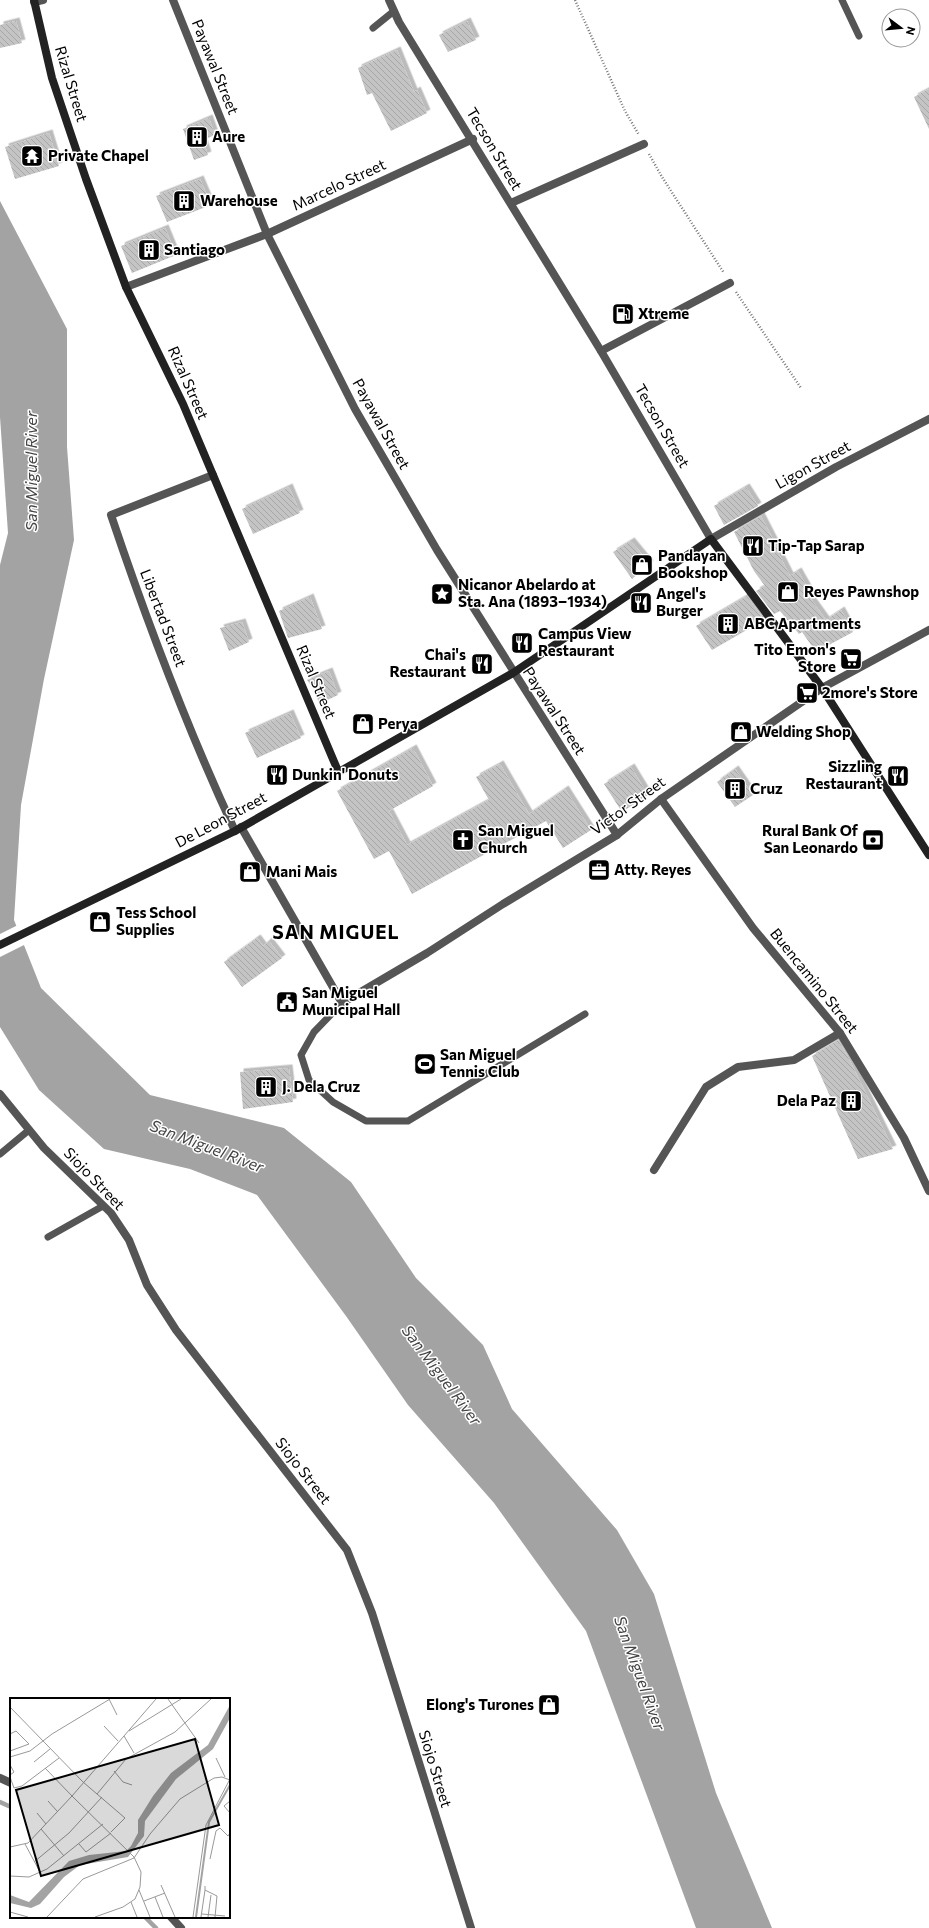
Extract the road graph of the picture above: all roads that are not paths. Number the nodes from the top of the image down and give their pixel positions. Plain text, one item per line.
1 (43, 0) edge
2 (173, 0) edge
3 (389, 0) edge
4 (842, 0) edge
5 (34, 1) edge
6 (394, 11) junction
7 (373, 28) dead end
8 (859, 36) dead end
9 (472, 139) junction
10 (644, 144) road end
11 (511, 203) junction
12 (268, 234) junction
13 (730, 282) road end
14 (126, 288) junction
15 (601, 351) junction
16 (929, 419) edge
17 (213, 475) junction
18 (711, 539) junction
19 (929, 630) edge
20 (513, 673) junction
21 (822, 688) junction
22 (338, 771) junction
23 (661, 799) junction
24 (238, 829) junction
25 (617, 835) junction
26 (929, 855) edge
27 (0, 945) edge
28 (342, 1003) junction
29 (585, 1014) dead end
30 (840, 1033) junction
31 (0, 1094) edge
32 (29, 1130) junction
33 (0, 1154) edge
34 (654, 1170) dead end
35 (929, 1191) edge
36 (103, 1206) junction
37 (48, 1237) dead end
38 (0, 1778) edge
39 (10, 1783) edge
40 (172, 1918) edge
41 (181, 1928) edge
42 (471, 1928) edge

1 - 5 street
2 - 12 street, Payawal Street
3 - 6 street, Tecson Street
4 - 8 lane
5 - 14 main road, Rizal Street
6 - 7 lane
6 - 9 street, Tecson Street
9 - 11 street, Tecson Street
9 - 12 street, Marcelo Street
10 - 11 street
11 - 15 street, Tecson Street
12 - 14 street, Marcelo Street
12 - 20 street, Payawal Street
13 - 15 street
14 - 17 main road, Rizal Street
15 - 18 street, Tecson Street
16 - 18 street, Ligon Street
17 - 22 main road, Rizal Street
17 - 24 street, Libertad Street
18 - 20 main road, De Leon Street
18 - 21 main road, Tecson Street
19 - 21 street, Victor Street
20 - 22 main road, De Leon Street
20 - 25 street, Payawal Street
21 - 23 street, Victor Street
21 - 26 main road, Tecson Street
22 - 24 main road, De Leon Street
23 - 25 street, Victor Street
23 - 30 street, Buencamino Street
24 - 27 main road, De Leon Street
24 - 28 street, Libertad Street
25 - 28 street, Victor Street
28 - 29 lane
30 - 34 street
30 - 35 street, Buencamino Street
31 - 32 street, Siojo Street
32 - 33 lane
32 - 36 street, Siojo Street
36 - 37 lane
36 - 42 street, Siojo Street
38 - 39 street
40 - 41 street

